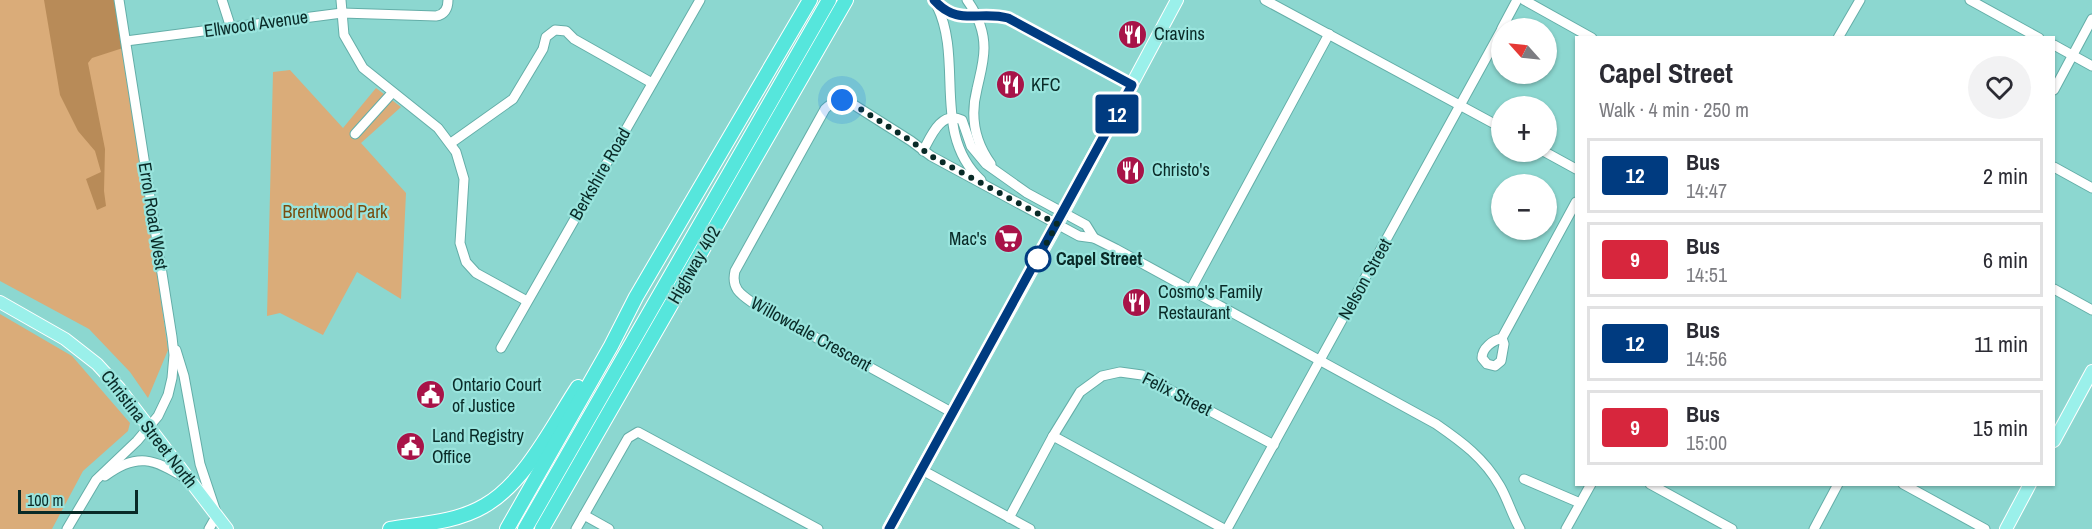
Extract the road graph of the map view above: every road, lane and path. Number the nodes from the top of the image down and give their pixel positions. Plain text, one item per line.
1 (120, 0) edge
2 (222, 0) edge
3 (341, 0) edge
4 (448, 0) edge
5 (699, 0) edge
6 (810, 0) edge
7 (820, 0) edge
8 (829, 0) edge
9 (846, 0) edge
10 (934, 0) edge
11 (967, 0) edge
12 (1177, 0) edge
13 (1265, 0) edge
14 (1517, 0) edge
15 (1524, 0) edge
16 (1860, 0) edge
17 (1970, 0) edge
18 (342, 13) junction
19 (976, 16) junction
20 (1008, 18) junction
21 (1508, 18) edge
22 (2092, 19) edge
23 (231, 28) junction
24 (1329, 34) junction
25 (1588, 36) edge
26 (1839, 36) edge
27 (2035, 36) edge
28 (126, 41) junction
29 (2055, 46) edge
30 (1491, 49) edge
31 (2072, 55) junction
32 (2092, 66) edge
33 (652, 83) junction
34 (1132, 85) junction
35 (2055, 88) edge
36 (392, 93) junction
37 (1460, 105) junction
38 (951, 117) junction
39 (1491, 122) edge
40 (356, 134) dead end
41 (451, 143) junction
42 (923, 151) junction
43 (1557, 159) edge
44 (1575, 168) edge
45 (2055, 168) edge
46 (1001, 175) junction
47 (987, 186) junction
48 (2092, 188) edge
49 (1575, 204) edge
50 (1060, 218) junction
51 (690, 273) junction
52 (1191, 289) junction
53 (2055, 290) edge
54 (636, 297) junction
55 (528, 301) junction
56 (0, 302) edge
57 (2092, 310) edge
58 (172, 337) junction
59 (1502, 338) dead end
60 (501, 348) dead end
61 (1320, 360) junction
62 (2092, 371) edge
63 (953, 413) junction
64 (149, 428) junction
65 (2055, 433) edge
66 (1053, 436) junction
67 (1274, 445) junction
68 (922, 470) junction
69 (1524, 479) dead end
70 (189, 480) junction
71 (1590, 486) edge
72 (1654, 486) edge
73 (1837, 486) edge
74 (1907, 486) edge
75 (2029, 486) edge
76 (82, 499) junction
77 (1580, 503) junction
78 (217, 515) junction
79 (584, 515) junction
80 (1010, 518) junction
81 (67, 529) edge
82 (209, 529) edge
83 (227, 529) edge
84 (390, 529) edge
85 (507, 529) edge
86 (516, 529) edge
87 (525, 529) edge
88 (542, 529) edge
89 (552, 529) edge
90 (576, 529) edge
91 (609, 529) edge
92 (818, 529) edge
93 (889, 529) edge
94 (1030, 529) edge
95 (1225, 529) edge
96 (1520, 529) edge
97 (1566, 529) edge
98 (1732, 529) edge
99 (1814, 529) edge
100 (1985, 529) edge
101 (2006, 529) edge

1 - 28 street, Errol Road West
2 - 23 street
3 - 18 street
4 - 18 street, Ellwood Avenue
5 - 33 street, Berkshire Road
6 - 54 highway
7 - 86 highway, Highway 402
8 - 87 highway
9 - 51 highway, Highway 402
10 - 19 street
10 - 38 street
11 - 19 street
11 - 20 street
12 - 34 main road
13 - 24 street
14 - 21 street, Nelson Street
15 - 25 street
16 - 26 street
17 - 27 street
18 - 23 street, Ellwood Avenue
18 - 36 street
19 - 20 street
19 - 46 street
20 - 34 street
22 - 31 street
23 - 28 street, Ellwood Avenue
24 - 37 street
24 - 52 street
28 - 58 street, Errol Road West
29 - 31 street
30 - 37 street, Nelson Street
31 - 32 street
31 - 35 street
33 - 41 street
33 - 55 street, Berkshire Road
34 - 50 main road
36 - 40 street
36 - 41 street
37 - 39 street
37 - 61 street, Nelson Street
38 - 42 street
38 - 46 street
38 - 47 street
41 - 55 street
42 - 47 street
42 - 63 street, Willowdale Crescent
43 - 44 street
45 - 48 street
46 - 50 street
47 - 50 street
49 - 59 street
50 - 52 street
50 - 63 main road
51 - 88 highway, Highway 402
51 - 89 highway
52 - 61 street
53 - 57 street
54 - 84 highway
54 - 85 highway
55 - 60 street, Berkshire Road
56 - 64 main road, Christina Street North
58 - 64 street, Errol Road West
58 - 78 street
61 - 67 street, Nelson Street
61 - 96 street
62 - 65 main road
63 - 68 main road
64 - 70 main road, Christina Street North
64 - 76 street, Errol Road West
66 - 67 street, Felix Street
66 - 80 street, Felix Street
66 - 95 street
67 - 95 street, Nelson Street
68 - 80 street
68 - 93 main road
69 - 77 street
70 - 76 street
70 - 78 main road, Christina Street North
71 - 77 street
72 - 98 street
73 - 99 street
74 - 100 street
75 - 101 main road
76 - 81 street
77 - 97 street
78 - 82 street
78 - 83 main road, Christina Street North
79 - 90 street
79 - 91 street
79 - 92 street
80 - 94 street

